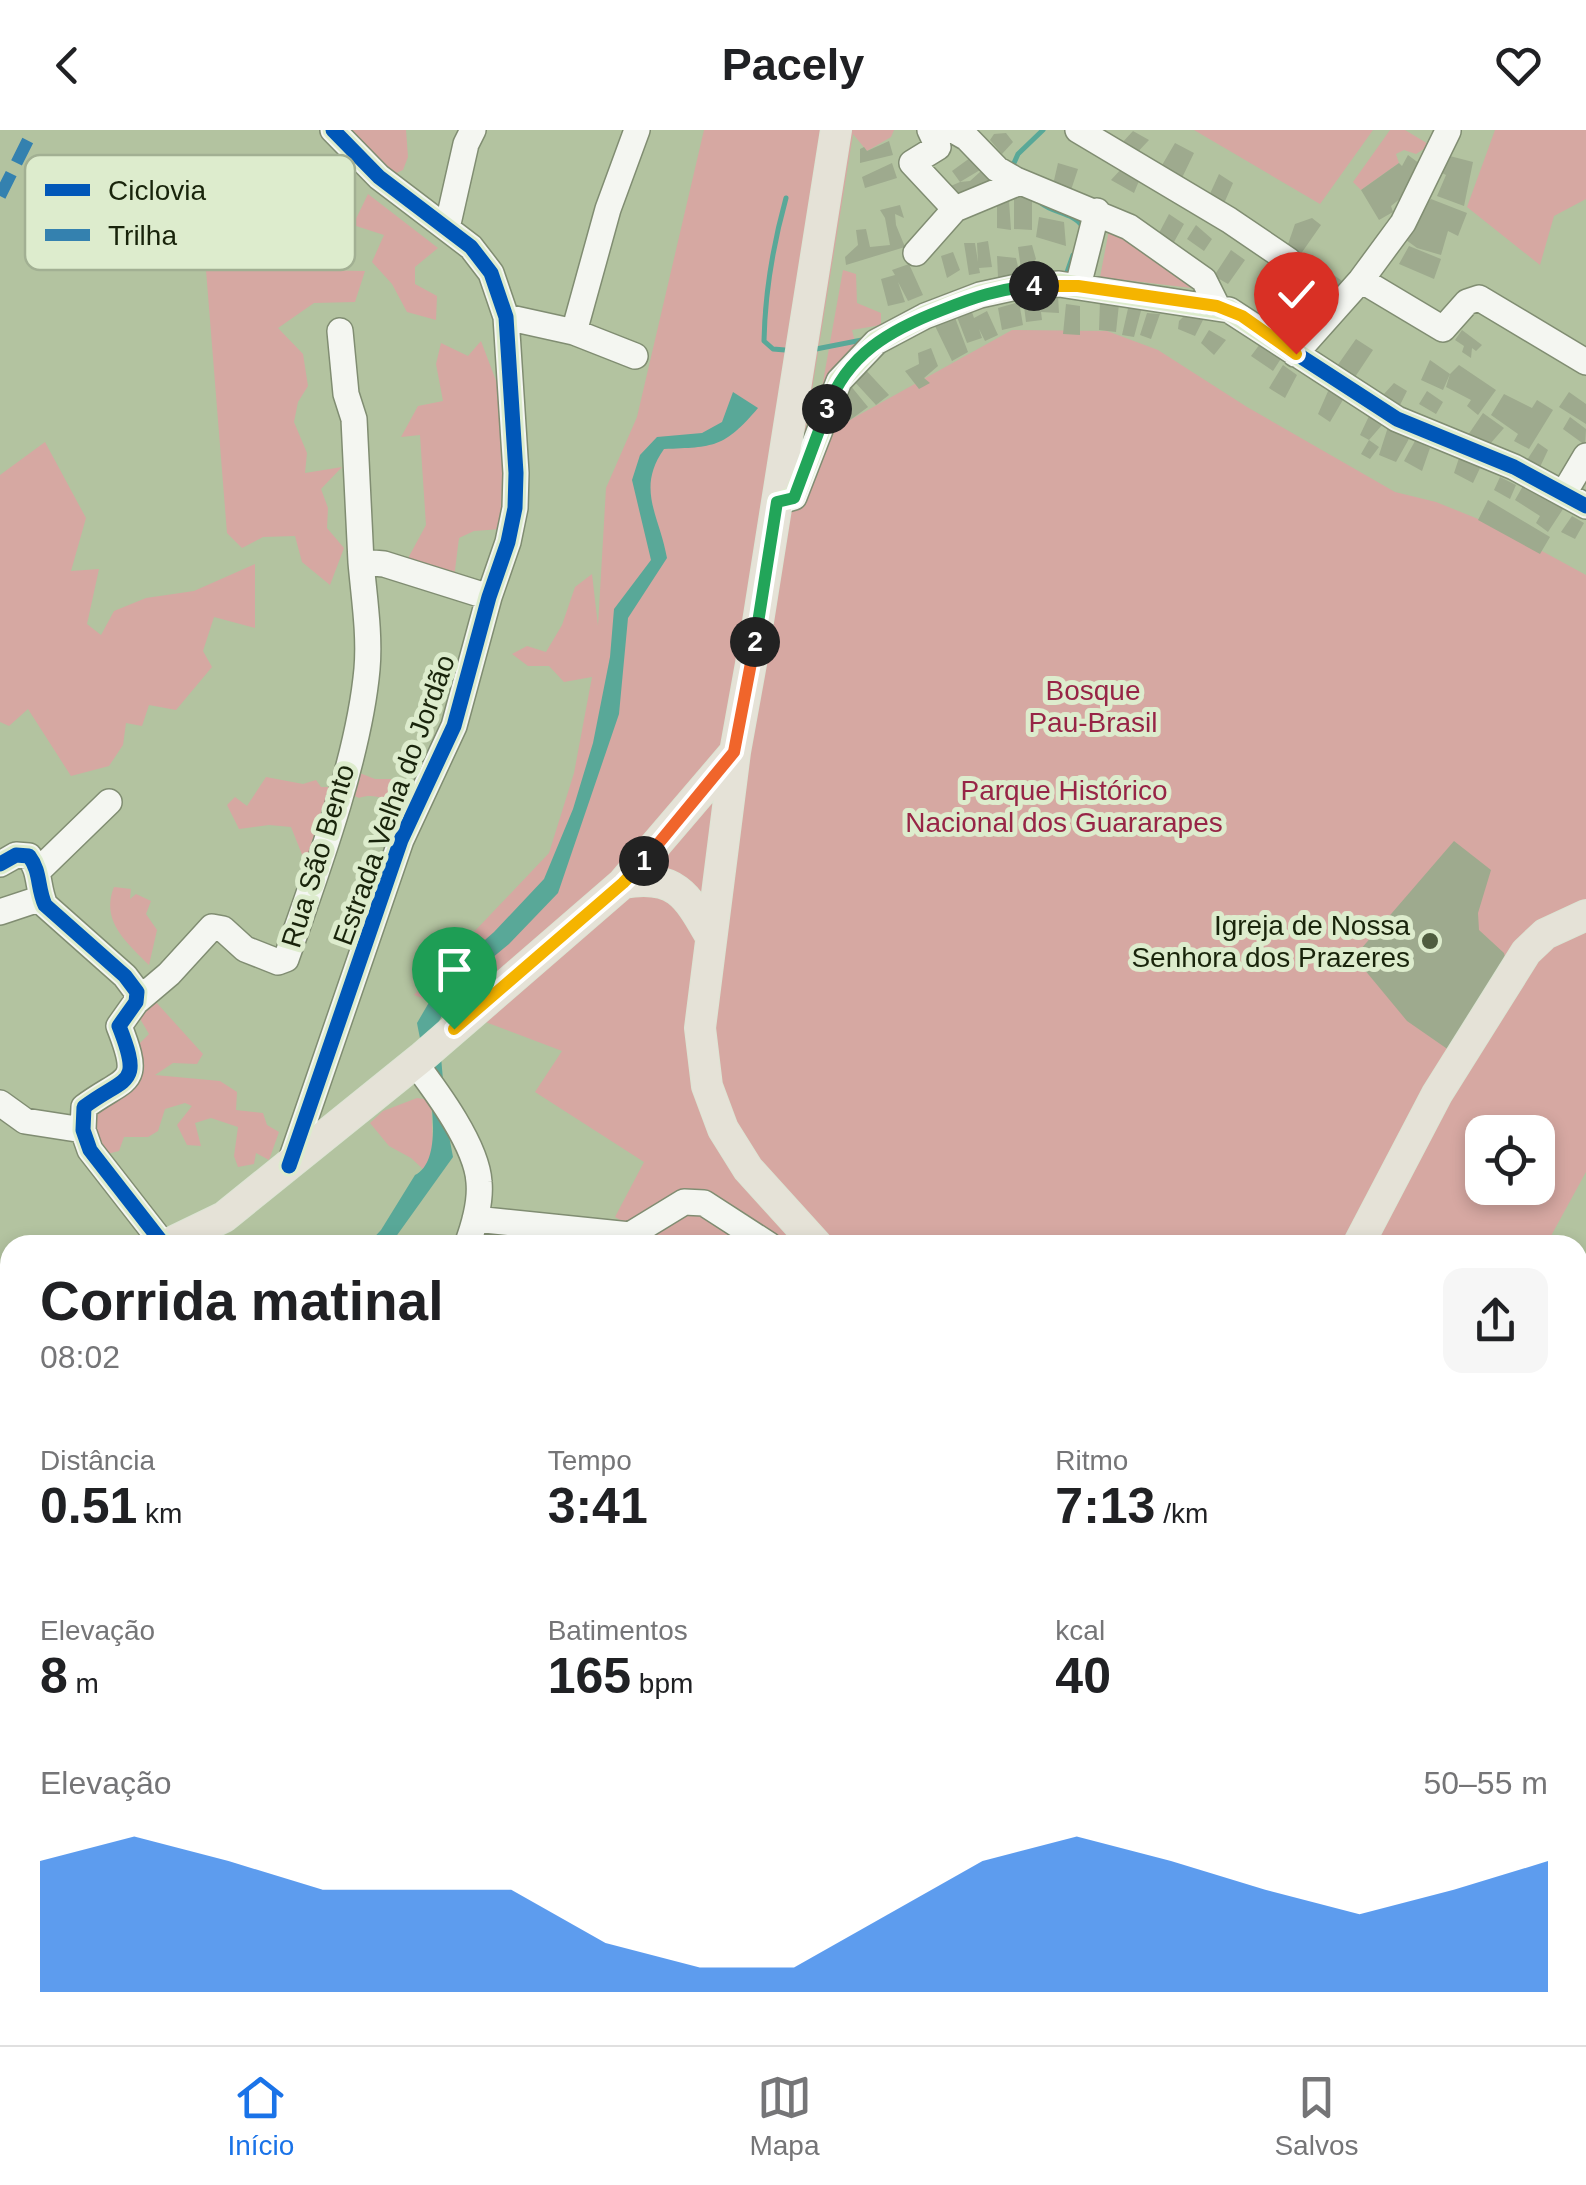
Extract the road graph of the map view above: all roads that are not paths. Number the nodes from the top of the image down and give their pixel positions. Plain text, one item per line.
1 (333, 130) edge
2 (637, 130) edge
3 (836, 130) edge
4 (930, 130) edge
5 (953, 130) edge
6 (1078, 130) edge
7 (1448, 131) edge
8 (466, 135) edge
9 (1020, 182) junction
10 (955, 209) junction
11 (1097, 211) junction
12 (446, 228) junction
13 (916, 253) dead end
14 (1079, 280) junction
15 (1361, 280) junction
16 (1217, 306) junction
17 (1334, 309) junction
18 (506, 317) junction
19 (340, 331) dead end
20 (574, 332) junction
21 (1296, 354) junction
22 (635, 356) dead end
23 (1586, 362) edge
24 (1586, 456) edge
25 (1575, 500) edge
26 (777, 502) junction
27 (361, 562) junction
28 (489, 597) junction
29 (734, 752) junction
30 (108, 802) dead end
31 (0, 864) edge
32 (39, 870) junction
33 (623, 883) junction
34 (42, 898) junction
35 (0, 912) edge
36 (1586, 915) edge
37 (711, 938) junction
38 (136, 1002) junction
39 (420, 1065) junction
40 (0, 1104) edge
41 (83, 1130) junction
42 (290, 1166) junction
43 (224, 1217) junction
44 (476, 1220) junction
45 (157, 1235) edge
46 (186, 1235) edge
47 (212, 1235) edge
48 (471, 1235) edge
49 (564, 1235) edge
50 (642, 1235) edge
51 (754, 1235) edge
52 (808, 1235) edge
53 (1363, 1235) edge

1 - 12 street, Estrada Velha do Jordão
2 - 20 street
3 - 26 main road
4 - 10 street
5 - 9 street
6 - 17 street
7 - 15 street
8 - 12 street
9 - 10 street
9 - 11 street
10 - 13 street
11 - 14 street
11 - 16 street
12 - 18 street, Estrada Velha do Jordão
14 - 16 street
14 - 26 street
15 - 17 street
15 - 23 street
16 - 21 street
17 - 21 street
18 - 20 street
18 - 28 street, Estrada Velha do Jordão
19 - 27 street, Rua São Bento
20 - 22 street
21 - 25 street
24 - 25 street
26 - 29 main road
27 - 28 street
27 - 38 street, Rua São Bento
28 - 42 street, Estrada Velha do Jordão
29 - 33 main road
29 - 37 main road
30 - 32 street
31 - 32 street
32 - 34 street
33 - 37 main road
33 - 39 main road
34 - 35 street
34 - 38 street
36 - 53 main road
37 - 52 main road
38 - 41 street
39 - 42 main road
39 - 44 street
40 - 41 street
41 - 45 street
42 - 43 main road
43 - 46 main road
43 - 47 street
44 - 48 street
44 - 49 street
50 - 51 street

